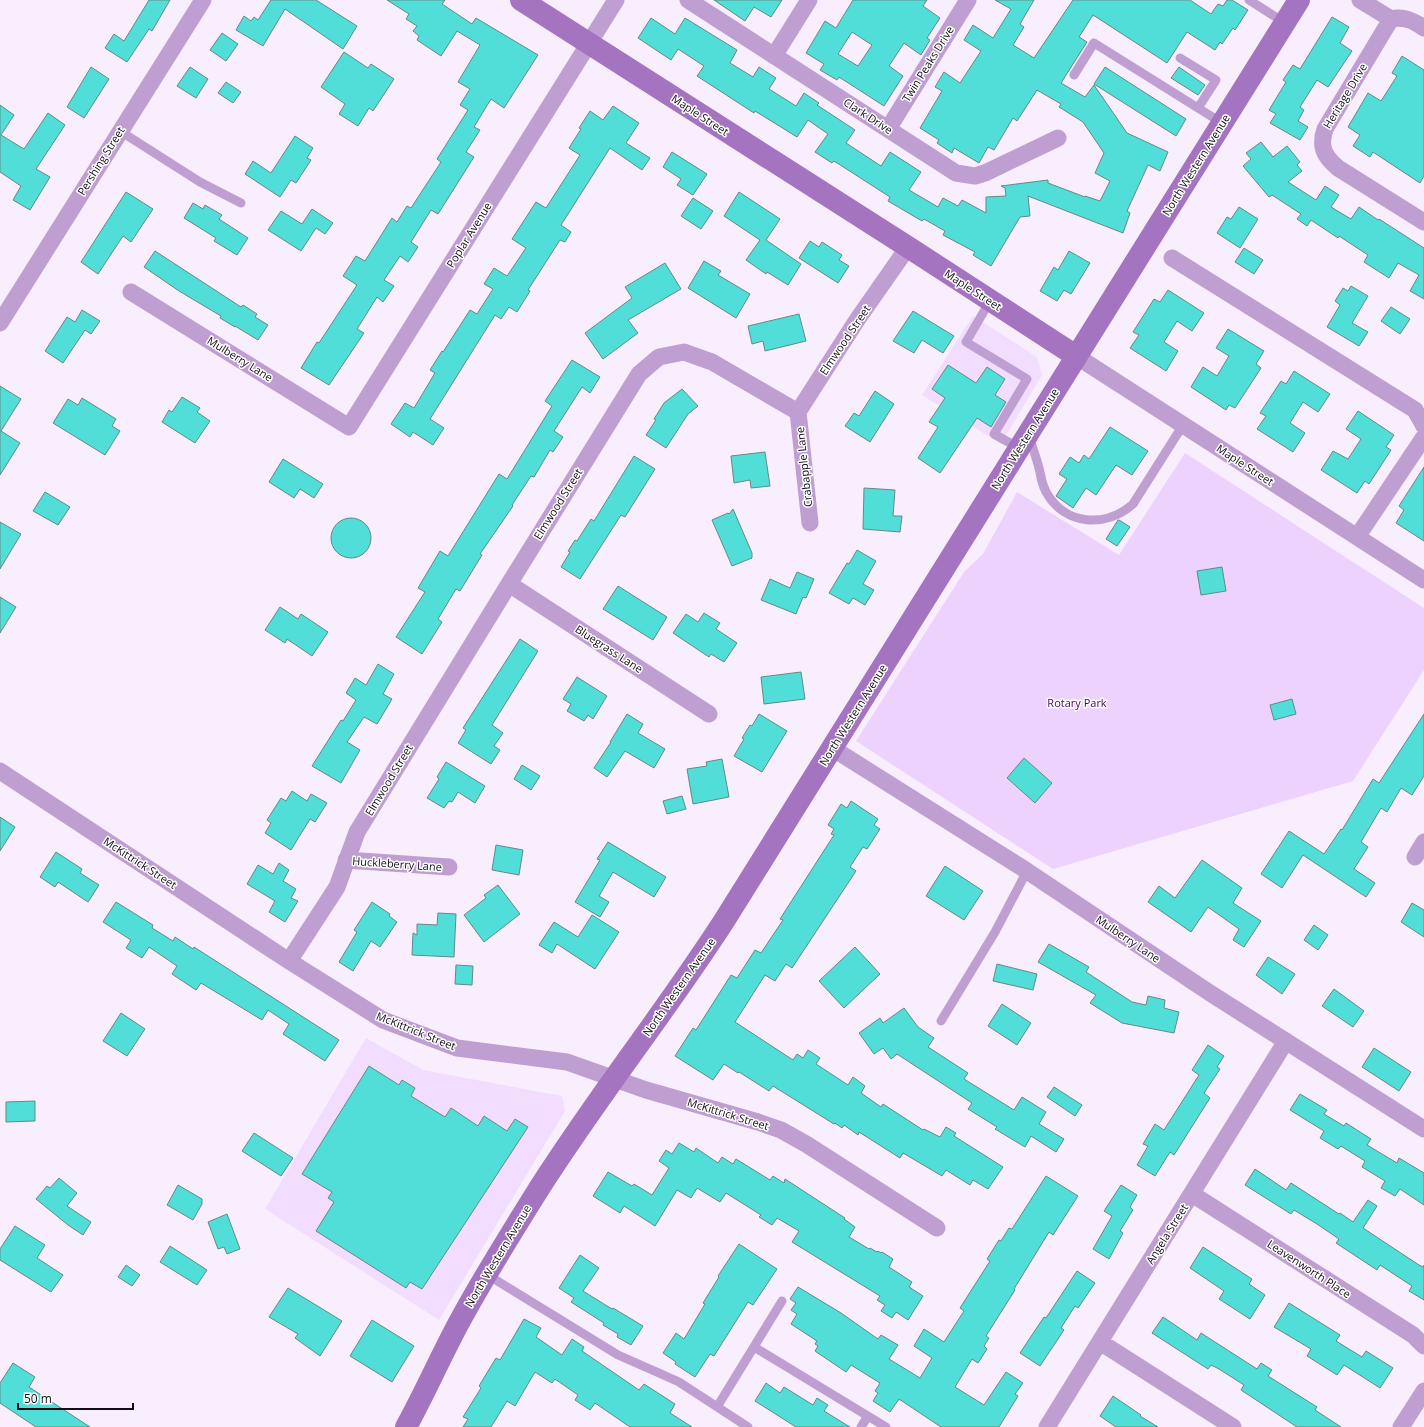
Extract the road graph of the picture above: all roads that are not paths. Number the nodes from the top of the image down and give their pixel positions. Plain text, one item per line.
1 (203, 0) edge
2 (521, 0) edge
3 (616, 0) edge
4 (688, 0) edge
5 (809, 0) edge
6 (968, 0) edge
7 (1249, 0) edge
8 (1299, 0) edge
9 (1360, 0) edge
10 (1391, 19) junction
11 (1285, 23) junction
12 (1424, 28) edge
13 (588, 43) junction
14 (774, 56) junction
15 (1180, 58) dead end
16 (1074, 75) dead end
17 (1198, 108) junction
18 (1222, 123) junction
19 (888, 129) junction
20 (120, 131) junction
21 (1058, 138) dead end
22 (241, 203) dead end
23 (1424, 222) edge
24 (908, 247) junction
25 (1172, 258) dead end
26 (130, 292) dead end
27 (990, 301) junction
28 (0, 323) edge
29 (1076, 356) junction
30 (798, 412) junction
31 (1182, 425) junction
32 (1424, 426) edge
33 (349, 427) joint
34 (1424, 437) edge
35 (1024, 441) junction
36 (810, 523) dead end
37 (1357, 538) junction
38 (1424, 580) edge
39 (509, 584) junction
40 (709, 714) dead end
41 (832, 748) junction
42 (0, 771) edge
43 (1424, 842) edge
44 (1415, 857) dead end
45 (346, 860) junction
46 (449, 867) dead end
47 (1027, 871) junction
48 (290, 961) junction
49 (941, 1022) dead end
50 (1286, 1041) junction
51 (614, 1079) junction
52 (1424, 1129) edge
53 (1192, 1194) junction
54 (937, 1228) dead end
55 (486, 1274) junction
56 (782, 1300) dead end
57 (1100, 1342) junction
58 (1424, 1346) edge
59 (754, 1347) junction
60 (1424, 1391) edge
61 (717, 1407) junction
62 (868, 1416) junction
63 (406, 1427) edge
64 (748, 1427) edge
65 (861, 1427) edge
66 (886, 1427) edge
67 (1047, 1427) edge
68 (1233, 1427) edge
69 (1401, 1427) edge

1 - 20 street, Pershing Street
2 - 13 main road, Maple Street
3 - 13 street, Poplar Avenue
4 - 14 street, Clark Drive
5 - 14 street
6 - 19 street, Twin Peaks Drive
7 - 11 lane
8 - 11 main road, North Western Avenue
9 - 10 street
10 - 12 street
10 - 23 street, Heritage Drive
11 - 18 main road, North Western Avenue
13 - 24 main road, Maple Street
13 - 33 street, Poplar Avenue
14 - 19 street, Clark Drive
15 - 17 lane
16 - 17 lane
17 - 18 lane
18 - 29 main road, North Western Avenue
19 - 21 street, Clark Drive
20 - 22 lane
20 - 28 street, Pershing Street
24 - 27 main road, Maple Street
24 - 30 street, Elmwood Street
25 - 32 street
26 - 33 street, Mulberry Lane
27 - 29 main road, Maple Street
27 - 35 lane
29 - 31 street, Maple Street
29 - 35 main road, North Western Avenue
30 - 36 street, Crabapple Lane
30 - 39 street, Elmwood Street
31 - 35 lane
31 - 37 street, Maple Street
34 - 37 street
35 - 41 main road, North Western Avenue
37 - 38 street, Maple Street
39 - 40 street, Bluegrass Lane
39 - 45 street, Elmwood Street
41 - 47 street, Mulberry Lane
41 - 51 main road, North Western Avenue
42 - 48 street, McKittrick Street
43 - 44 street
45 - 46 street, Huckleberry Lane
45 - 48 street, Elmwood Street
47 - 49 lane
47 - 50 street, Mulberry Lane
48 - 51 street, McKittrick Street
50 - 52 street, Mulberry Lane
50 - 53 street, Angela Street
51 - 54 street, McKittrick Street
51 - 55 main road, North Western Avenue
53 - 57 street, Angela Street
53 - 58 street, Leavenworth Place
55 - 61 lane
55 - 63 main road, North Western Avenue
56 - 59 lane
57 - 67 street, Angela Street
57 - 68 street
59 - 61 lane
59 - 62 lane
60 - 69 street
61 - 64 lane
62 - 65 lane
62 - 66 lane

